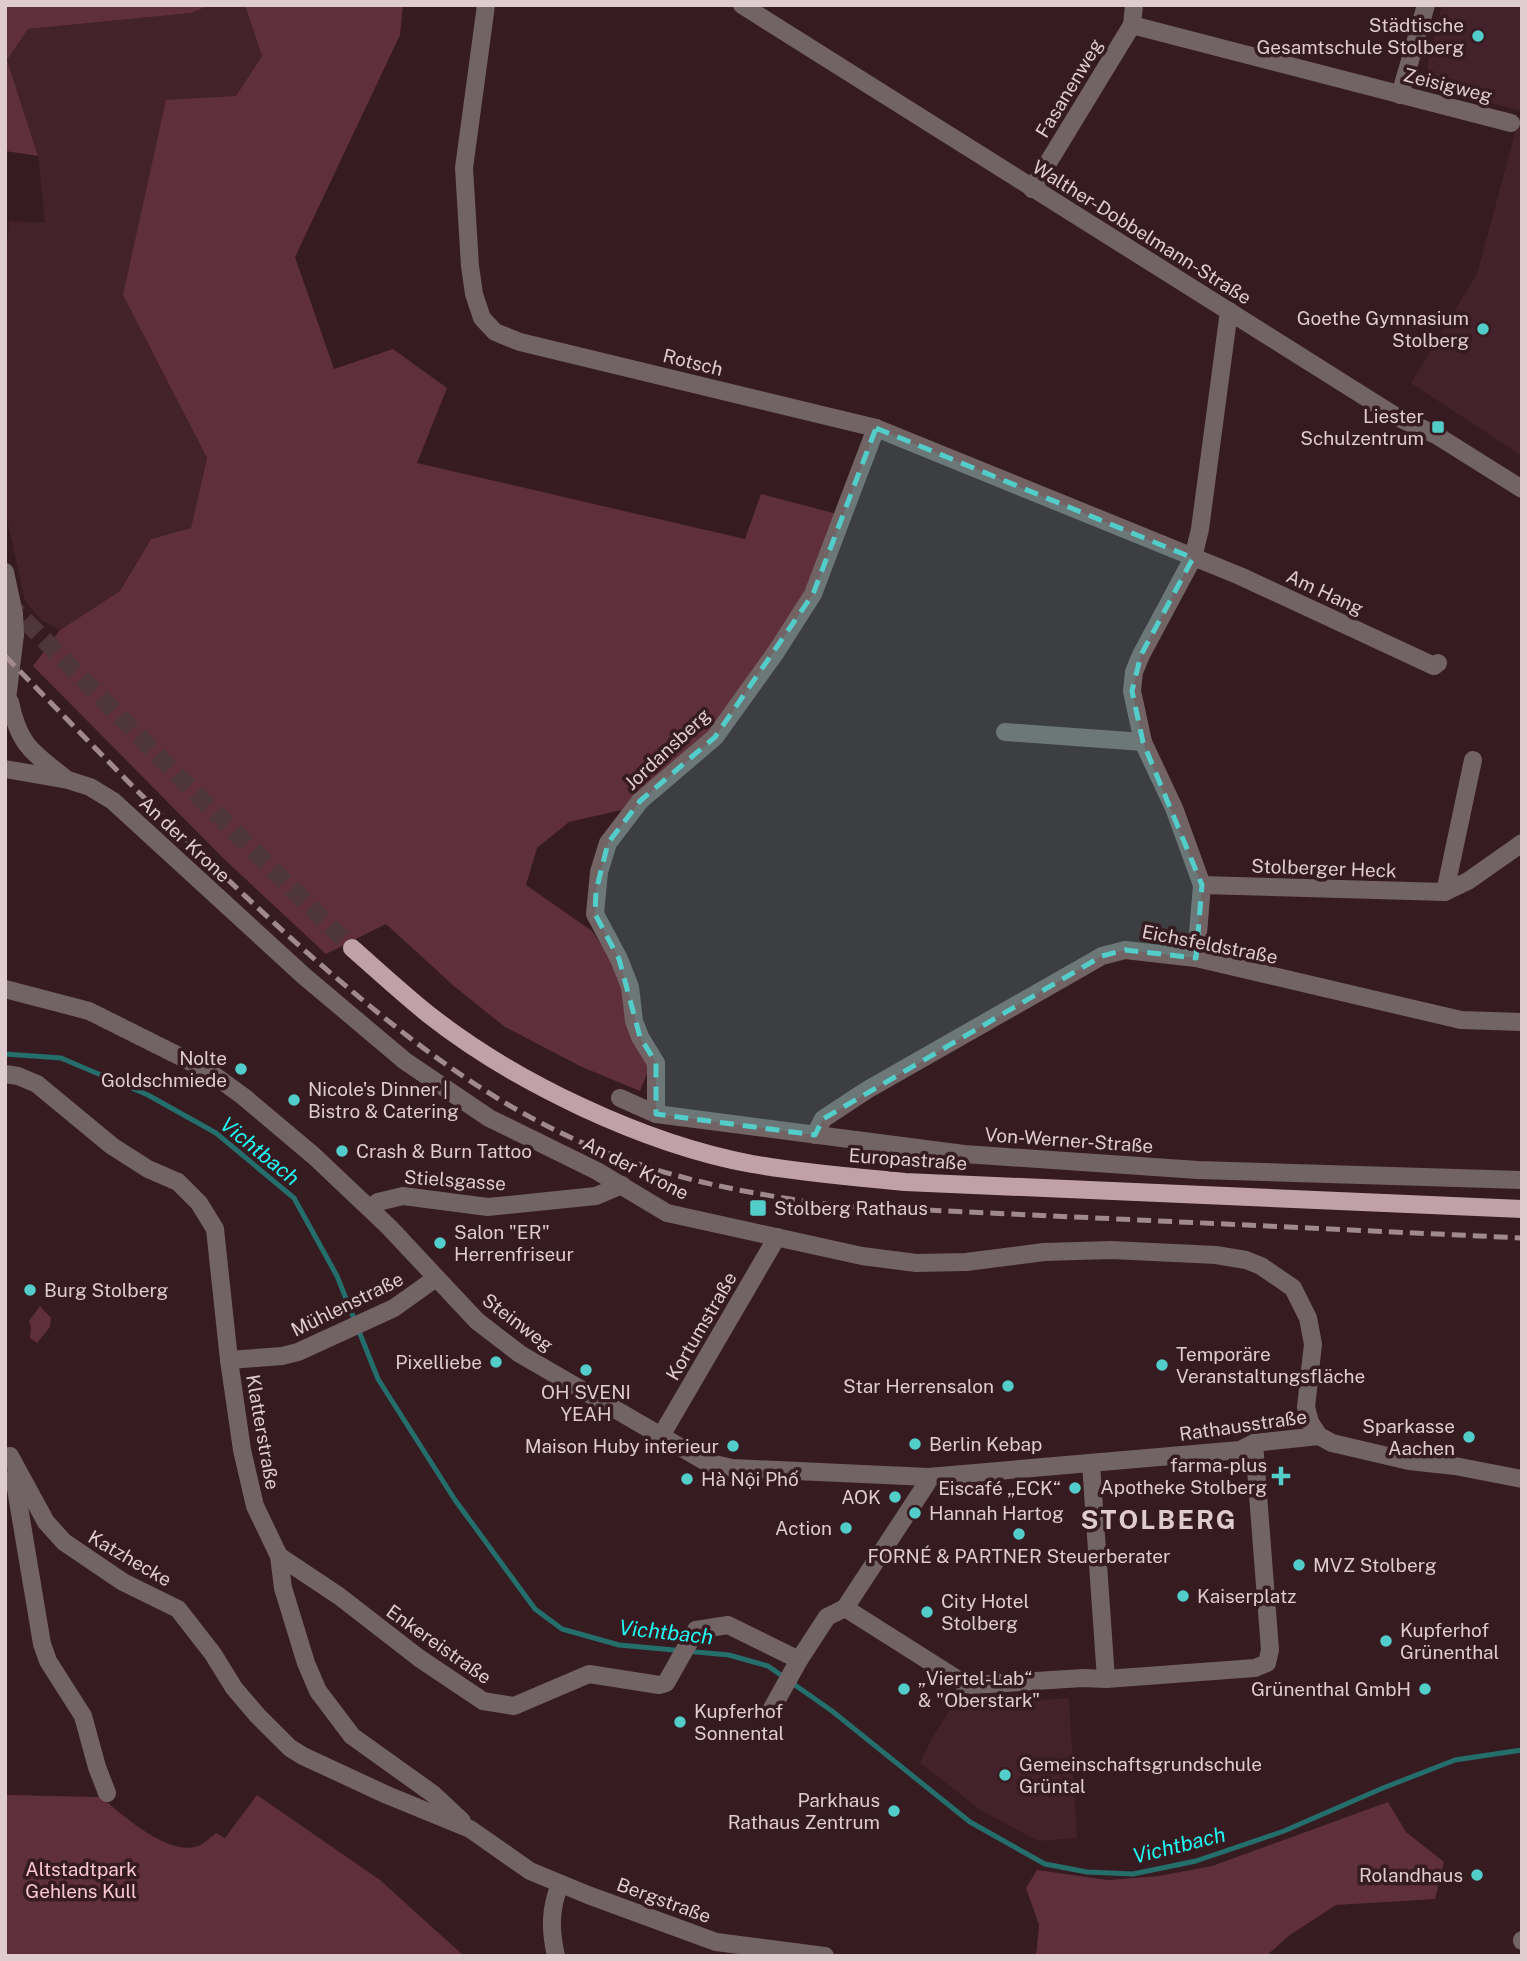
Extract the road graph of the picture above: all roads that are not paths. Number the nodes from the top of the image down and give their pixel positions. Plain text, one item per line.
1 (486, 5) edge
2 (742, 5) edge
3 (1134, 5) edge
4 (1426, 5) edge
5 (1132, 25) junction
6 (1401, 95) junction
7 (1511, 123) dead end
8 (1032, 189) junction
9 (1229, 311) junction
10 (876, 428) junction
11 (1522, 489) edge
12 (1192, 558) junction
13 (5, 572) edge
14 (1438, 663) dead end
15 (8, 691) junction
16 (5, 715) edge
17 (1004, 732) dead end
18 (1143, 742) junction
19 (1473, 760) dead end
20 (5, 769) edge
21 (68, 780) junction
22 (1522, 843) edge
23 (1202, 885) junction
24 (1446, 892) junction
25 (352, 948) tunnel mouth
26 (1196, 958) junction
27 (5, 989) edge
28 (1522, 1022) edge
29 (5, 1074) edge
30 (620, 1098) dead end
31 (656, 1114) junction
32 (815, 1135) junction
33 (1522, 1180) edge
34 (622, 1185) junction
35 (370, 1208) junction
36 (1522, 1209) edge
37 (777, 1237) junction
38 (436, 1278) junction
39 (229, 1360) junction
40 (662, 1436) junction
41 (1319, 1436) junction
42 (1254, 1443) junction
43 (1091, 1464) junction
44 (928, 1477) junction
45 (1522, 1479) edge
46 (279, 1556) junction
47 (845, 1608) junction
48 (797, 1664) junction
49 (1106, 1679) junction
50 (770, 1712) dead end
51 (107, 1793) dead end
52 (470, 1829) junction
53 (499, 1849) joint
54 (560, 1884) junction
55 (556, 1956) edge
56 (825, 1956) edge

1 - 10 street, Rotsch
2 - 8 street, Walther-Dobbelmann-Straße
3 - 5 street, Fasanenweg
4 - 6 street
5 - 6 street, Zeisigweg
5 - 8 street, Fasanenweg
6 - 7 street, Zeisigweg
8 - 9 street, Walther-Dobbelmann-Straße
9 - 11 street, Walther-Dobbelmann-Straße
9 - 12 street
10 - 12 street, Rotsch
10 - 31 street, Jordansberg
12 - 14 street, Am Hang
12 - 18 street
13 - 15 street
15 - 16 street
15 - 21 street
17 - 18 street
18 - 23 street
19 - 24 street
20 - 21 street, An der Krone
21 - 34 street, An der Krone
22 - 24 street
23 - 24 street, Stolberger Heck
23 - 26 street
25 - 36 main road, Europastraße
26 - 28 street, Eichsfeldstraße
26 - 32 street, Eichsfeldstraße
27 - 35 street, Steinweg
29 - 39 street, Klatterstraße
30 - 31 street, Von-Werner-Straße
31 - 32 street, Von-Werner-Straße
32 - 33 street, Von-Werner-Straße
34 - 35 street, Stielsgasse
34 - 37 street, An der Krone
35 - 38 street, Steinweg
37 - 40 street, Kortumstraße
37 - 41 street, An der Krone
38 - 39 street, Mühlenstraße
38 - 40 street, Steinweg
39 - 46 street, Klatterstraße
40 - 44 street, Steinweg
41 - 42 street, Rathausstraße
41 - 45 street, Rathausstraße
42 - 43 street, Rathausstraße
42 - 49 street
43 - 44 street, Steinweg
43 - 49 street
44 - 47 street
46 - 48 street, Enkereistraße
46 - 52 street, Klatterstraße
47 - 48 street
47 - 49 street
48 - 50 street
51 - 52 street, Katzhecke
52 - 53 street, Katzhecke
53 - 54 street, Bergstraße
54 - 55 street
54 - 56 street, Bergstraße

